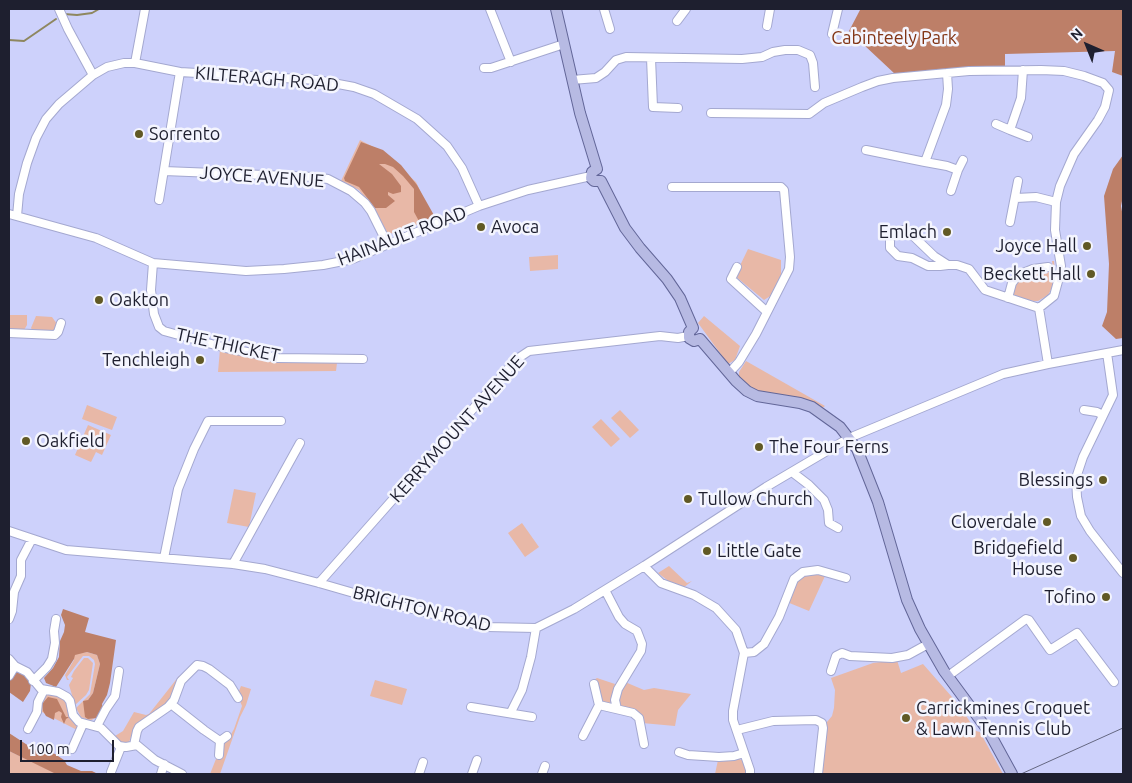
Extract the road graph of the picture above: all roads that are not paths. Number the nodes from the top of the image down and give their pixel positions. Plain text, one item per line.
1 (59, 9) edge
2 (145, 9) edge
3 (490, 9) edge
4 (556, 9) edge
5 (604, 9) edge
6 (686, 9) edge
7 (770, 9) edge
8 (838, 9) edge
9 (677, 20) dead end
10 (767, 26) dead end
11 (610, 29) dead end
12 (832, 34) dead end
13 (564, 44) junction
14 (651, 58) junction
15 (511, 62) junction
16 (136, 63) junction
17 (484, 68) dead end
18 (1023, 70) junction
19 (180, 72) junction
20 (947, 73) junction
21 (93, 75) junction
22 (572, 80) junction
23 (814, 87) dead end
24 (678, 108) dead end
25 (711, 112) dead end
26 (996, 124) dead end
27 (1010, 130) junction
28 (1028, 137) dead end
29 (866, 150) dead end
30 (963, 160) dead end
31 (925, 162) junction
32 (958, 170) junction
33 (164, 171) junction
34 (594, 172) junction
35 (1018, 181) dead end
36 (672, 187) dead end
37 (951, 191) dead end
38 (1016, 198) junction
39 (159, 200) dead end
40 (1056, 202) junction
41 (479, 206) junction
42 (9, 214) edge
43 (17, 216) junction
44 (1010, 222) dead end
45 (388, 245) junction
46 (153, 263) junction
47 (948, 264) junction
48 (737, 267) dead end
49 (1048, 267) dead end
50 (1008, 298) junction
51 (1039, 308) junction
52 (767, 312) junction
53 (61, 323) dead end
54 (690, 332) junction
55 (9, 333) edge
56 (1123, 350) edge
57 (1107, 352) junction
58 (363, 359) dead end
59 (1048, 364) junction
60 (729, 373) junction
61 (1084, 410) dead end
62 (1103, 415) junction
63 (281, 421) dead end
64 (849, 438) junction
65 (300, 444) dead end
66 (792, 472) junction
67 (838, 528) dead end
68 (9, 531) edge
69 (32, 539) junction
70 (164, 558) junction
71 (233, 564) junction
72 (644, 566) junction
73 (1123, 573) edge
74 (846, 578) dead end
75 (320, 582) junction
76 (605, 590) junction
77 (10, 600) edge
78 (9, 618) edge
79 (56, 618) dead end
80 (536, 628) junction
81 (928, 644) junction
82 (744, 654) junction
83 (9, 659) edge
84 (15, 666) junction
85 (120, 671) dead end
86 (831, 671) dead end
87 (9, 676) edge
88 (948, 676) junction
89 (33, 681) junction
90 (1114, 682) dead end
91 (594, 684) dead end
92 (44, 690) junction
93 (238, 698) dead end
94 (171, 704) junction
95 (598, 705) junction
96 (471, 707) dead end
97 (617, 709) junction
98 (511, 712) junction
99 (532, 718) dead end
100 (83, 724) junction
101 (97, 726) junction
102 (28, 729) dead end
103 (736, 730) junction
104 (227, 736) dead end
105 (583, 736) dead end
106 (220, 742) junction
107 (134, 744) junction
108 (644, 744) dead end
109 (121, 747) junction
110 (72, 749) dead end
111 (679, 752) dead end
112 (744, 753) junction
113 (218, 755) dead end
114 (477, 760) dead end
115 (423, 762) dead end
116 (164, 764) junction
117 (111, 772) dead end
118 (161, 774) edge
119 (182, 774) edge
120 (419, 774) edge
121 (472, 774) edge
122 (750, 774) edge
123 (818, 774) edge
124 (1012, 774) edge

1 - 21 street
2 - 16 street
3 - 15 street
4 - 13 main road
5 - 11 street
6 - 9 street
7 - 10 street
8 - 12 street
13 - 15 street
13 - 22 main road
14 - 22 street
14 - 23 street
14 - 24 street
15 - 17 street
16 - 19 street, KILTERAGH ROAD
16 - 21 street, KILTERAGH ROAD
18 - 20 street
18 - 27 street
18 - 40 street
19 - 33 street
19 - 41 street, KILTERAGH ROAD
20 - 25 street
20 - 31 street
21 - 43 street, KILTERAGH ROAD
22 - 34 main road
26 - 27 street
27 - 28 street
29 - 31 street
30 - 32 street
31 - 32 street
32 - 37 street
33 - 39 street
33 - 45 street, JOYCE AVENUE
34 - 41 street, HAINAULT ROAD
34 - 54 main road
35 - 38 street
36 - 52 street
38 - 40 street
38 - 44 street
40 - 51 street
41 - 45 street, HAINAULT ROAD
42 - 43 street, HAINAULT ROAD
43 - 46 street, HAINAULT ROAD
45 - 46 street, HAINAULT ROAD
46 - 58 street, THE THICKET
47 - 47 street
47 - 50 street
48 - 52 street
49 - 50 street
50 - 51 street
51 - 59 street
52 - 60 street
53 - 55 street
54 - 60 main road
54 - 75 street, KERRYMOUNT AVENUE
56 - 57 street, BRIGHTON ROAD
57 - 59 street, BRIGHTON ROAD
57 - 62 street
59 - 64 street, BRIGHTON ROAD
60 - 64 main road
61 - 62 street
62 - 73 street
63 - 70 street
64 - 66 street, BRIGHTON ROAD
64 - 81 main road
65 - 71 street
66 - 67 street
66 - 72 street, BRIGHTON ROAD
68 - 69 street, BRIGHTON ROAD
69 - 70 street, BRIGHTON ROAD
69 - 77 street
70 - 71 street, BRIGHTON ROAD
71 - 75 street, BRIGHTON ROAD
72 - 76 street, BRIGHTON ROAD
72 - 82 street
74 - 82 street
75 - 80 street, BRIGHTON ROAD
76 - 80 street, BRIGHTON ROAD
76 - 97 street
77 - 78 street
79 - 89 street
80 - 98 street
81 - 86 street
81 - 88 main road
82 - 103 street
83 - 84 street
84 - 87 street
84 - 89 street
85 - 101 street
88 - 90 street
88 - 124 main road
89 - 92 street
91 - 95 street
92 - 100 street
92 - 102 street
93 - 94 street
94 - 106 street
94 - 107 street
95 - 97 street
95 - 105 street
96 - 98 street
97 - 108 street
98 - 99 street
100 - 101 street
100 - 110 street
101 - 109 street
103 - 112 street
103 - 123 street
104 - 106 street
106 - 113 street
107 - 109 street
107 - 116 street
109 - 117 street
111 - 112 street
112 - 122 street
114 - 121 street
115 - 120 street
116 - 118 street
116 - 119 street

